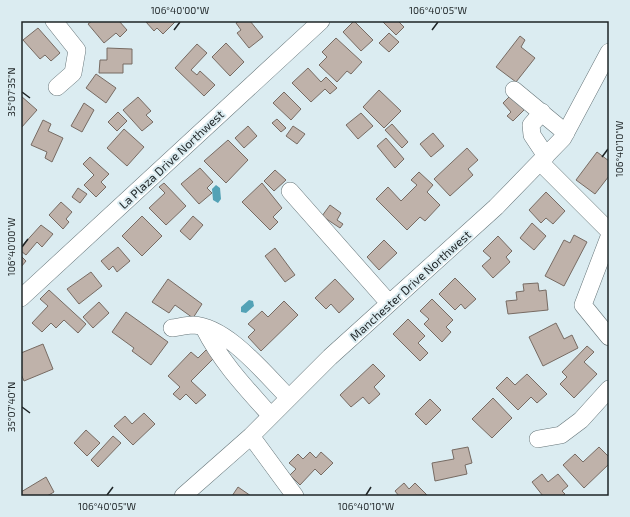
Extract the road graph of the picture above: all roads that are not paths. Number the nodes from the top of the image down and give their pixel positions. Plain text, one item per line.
1 (54, 21) edge
2 (321, 21) edge
3 (609, 52) edge
4 (57, 87) dead end
5 (514, 90) dead end
6 (542, 112) junction
7 (566, 133) junction
8 (543, 159) junction
9 (290, 191) dead end
10 (609, 231) edge
11 (609, 237) edge
12 (21, 298) edge
13 (389, 303) junction
14 (172, 328) dead end
15 (204, 328) junction
16 (609, 337) edge
17 (609, 389) edge
18 (289, 398) junction
19 (271, 416) junction
20 (251, 436) junction
21 (538, 439) dead end
22 (183, 496) edge
23 (295, 496) edge

1 - 4 street
2 - 12 street, La Plaza Drive Northwest
3 - 7 street, Manchester Drive Northwest
5 - 6 street
6 - 7 street
6 - 8 street
7 - 8 street, Manchester Drive Northwest
8 - 10 street
8 - 13 street, Manchester Drive Northwest
9 - 13 street
11 - 16 street
13 - 18 street, Manchester Drive Northwest
14 - 15 street
15 - 18 street
15 - 19 street
17 - 21 street
18 - 19 street, Manchester Drive Northwest
19 - 20 street, Manchester Drive Northwest
20 - 22 street, Manchester Drive Northwest
20 - 23 street

